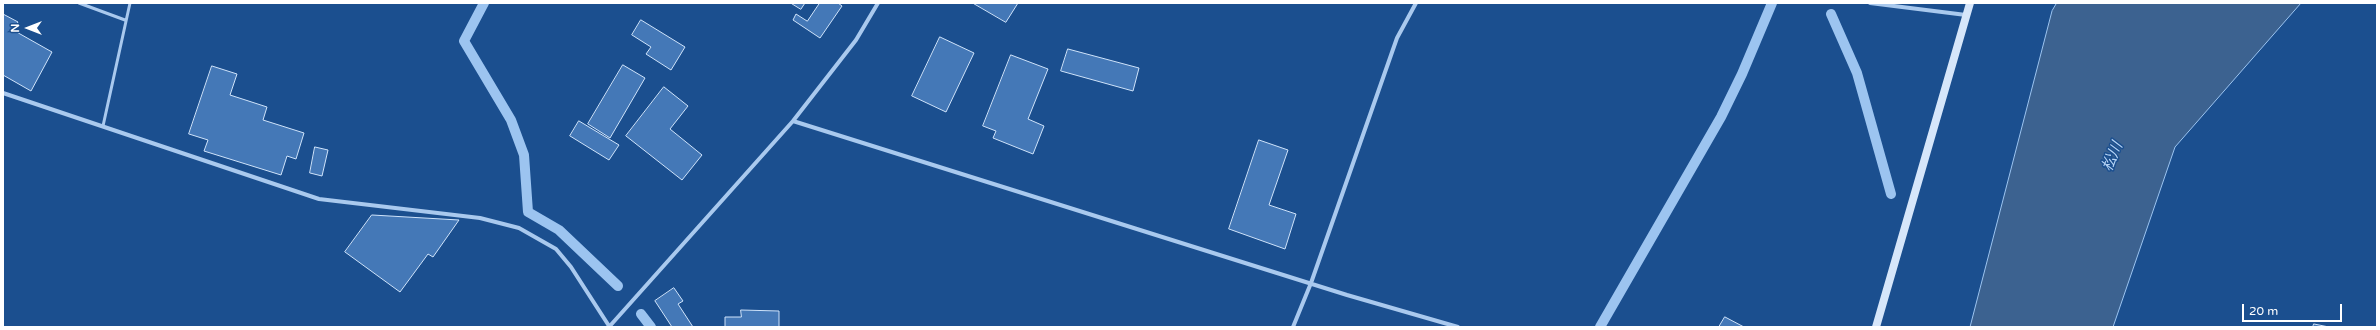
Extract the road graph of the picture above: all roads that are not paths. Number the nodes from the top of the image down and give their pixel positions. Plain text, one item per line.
1 (80, 3) edge
2 (130, 3) edge
3 (878, 3) edge
4 (1416, 3) edge
5 (1870, 3) edge
6 (1970, 3) edge
7 (1967, 15) junction
8 (125, 20) junction
9 (3, 93) edge
10 (793, 121) junction
11 (103, 126) junction
12 (1311, 283) junction
13 (609, 327) edge
14 (1293, 327) edge
15 (1458, 327) edge
16 (1876, 327) edge

1 - 8 lane
2 - 8 lane
3 - 10 street
4 - 12 street
5 - 7 street
6 - 7 street
7 - 16 street
8 - 11 lane
9 - 11 street
10 - 12 street
10 - 13 street
11 - 13 street
12 - 14 street
12 - 15 street

